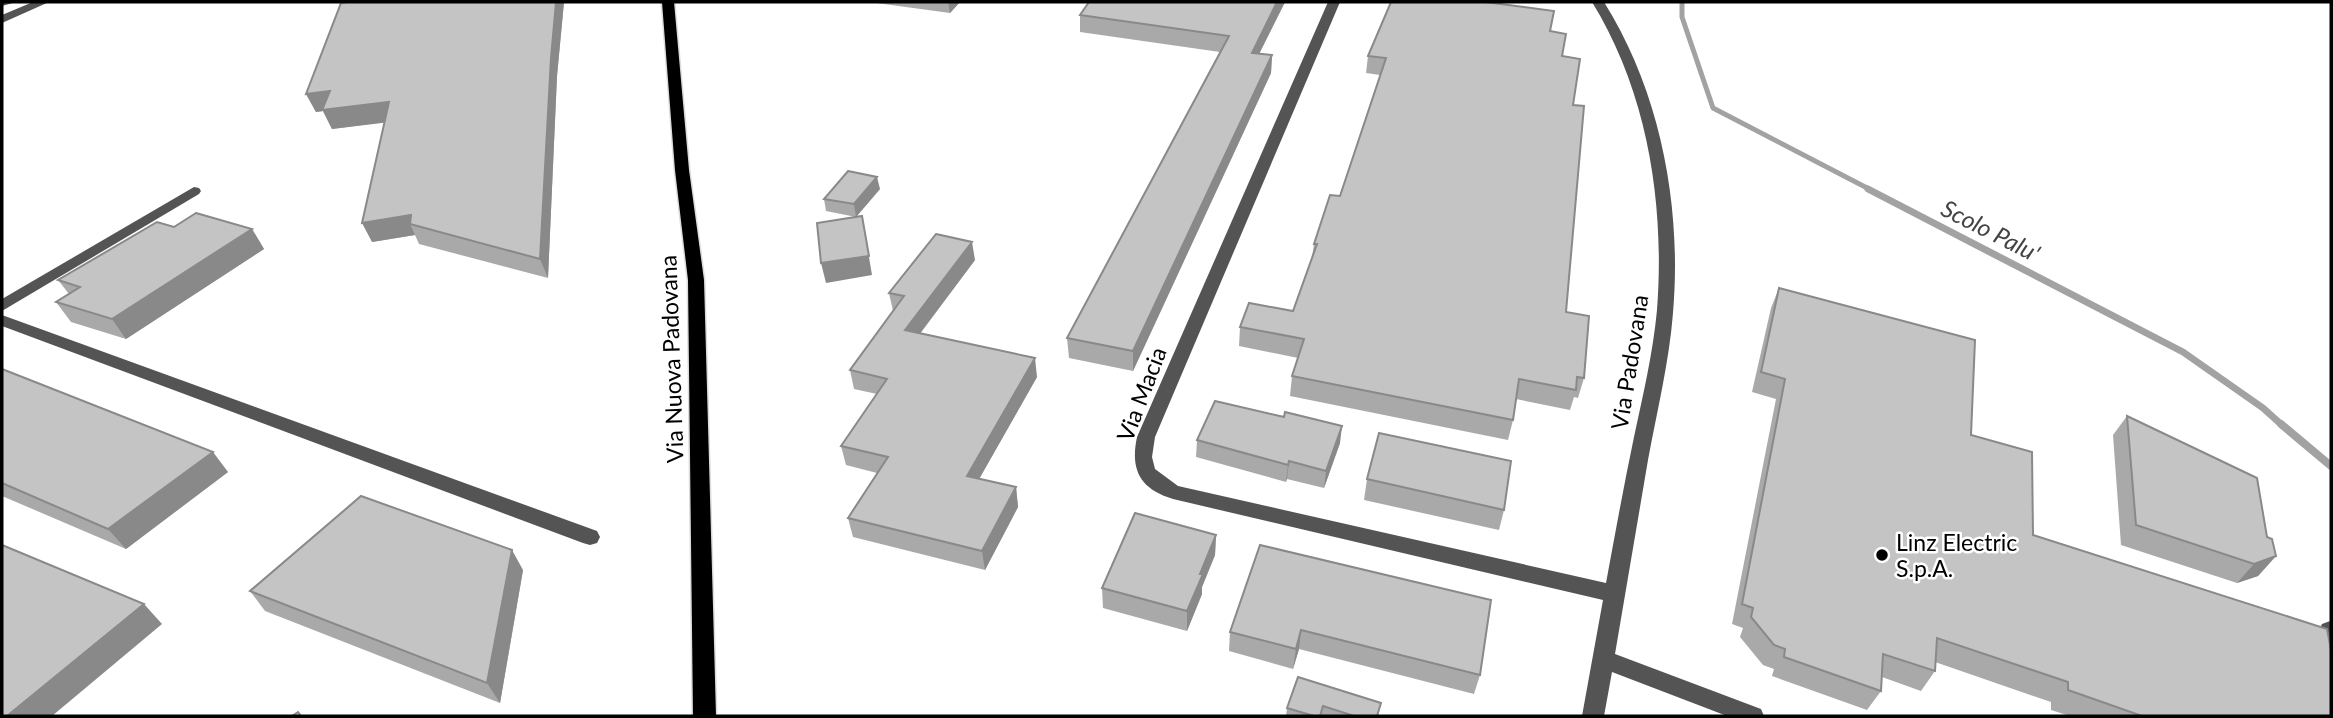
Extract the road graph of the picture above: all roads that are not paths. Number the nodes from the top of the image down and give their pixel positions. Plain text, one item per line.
1 (2, 2) edge
2 (10, 2) edge
3 (43, 2) edge
4 (668, 2) edge
5 (1334, 2) edge
6 (1598, 2) edge
7 (1611, 11) edge
8 (2, 19) edge
9 (194, 191) dead end
10 (2, 306) edge
11 (2, 320) edge
12 (590, 537) dead end
13 (1615, 594) junction
14 (1603, 659) junction
15 (705, 716) edge
16 (1593, 716) edge
17 (1753, 716) edge

1 - 2 street
3 - 8 street
4 - 15 main road, Via Nuova Padovana
5 - 13 street, Via Macia
6 - 7 street, Via Padovana
7 - 13 street, Via Padovana
9 - 10 street
11 - 12 street
13 - 14 street, Via Padovana
14 - 16 street, Via Padovana
14 - 17 street

